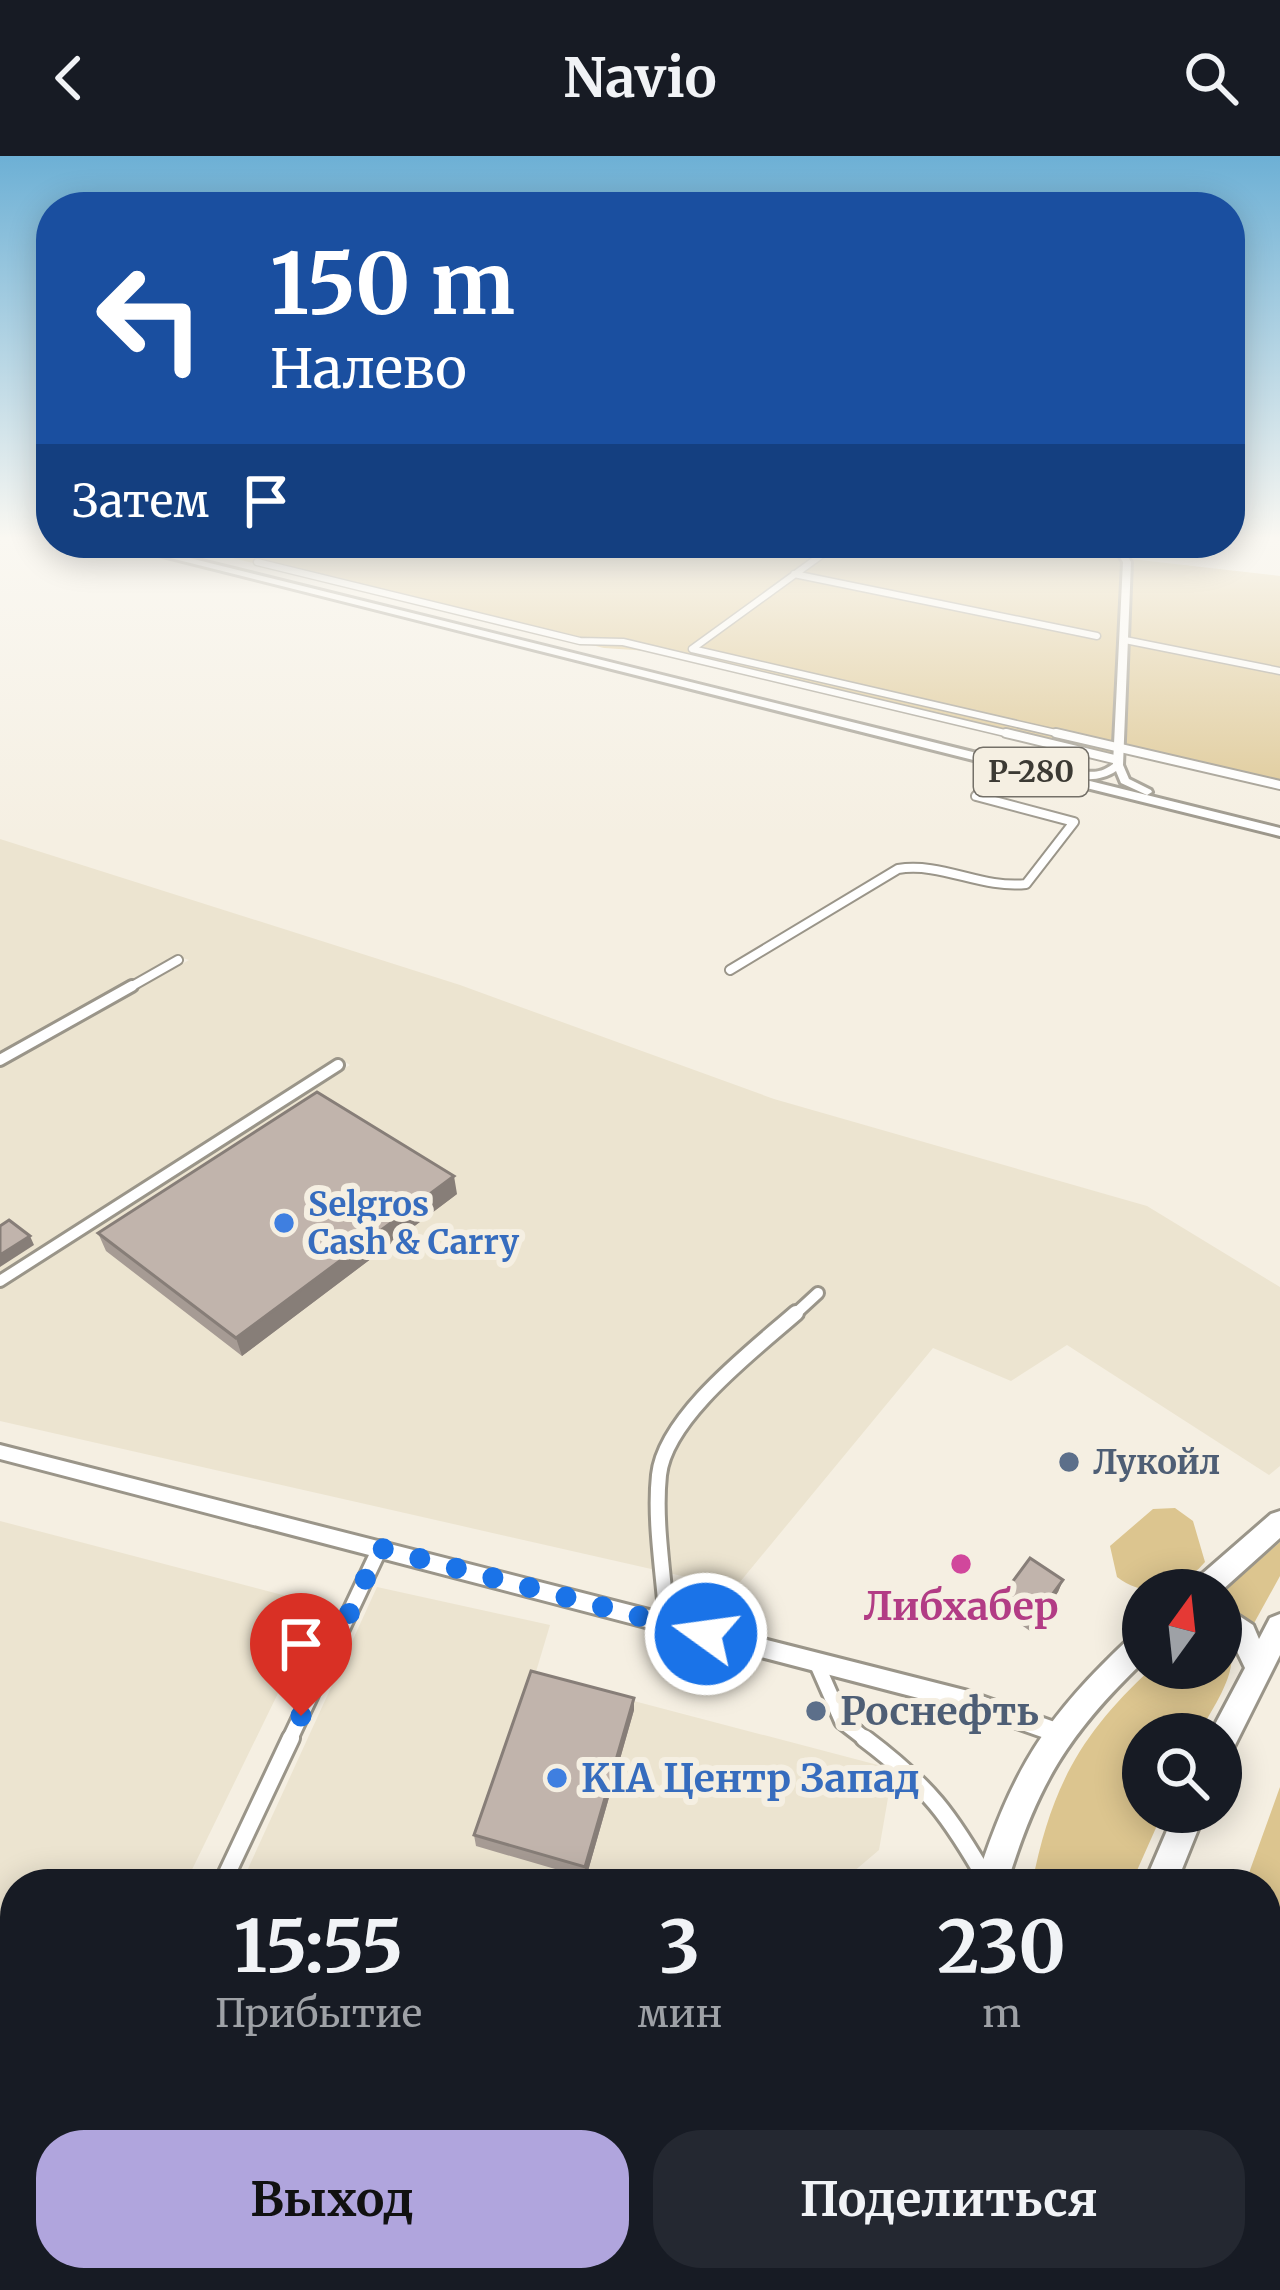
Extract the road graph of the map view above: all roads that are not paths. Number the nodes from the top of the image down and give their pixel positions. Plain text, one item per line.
1 (506, 640) edge
2 (517, 640) edge
3 (574, 640) edge
4 (705, 640) edge
5 (1125, 640) joint
6 (1280, 671) edge
7 (900, 737) junction
8 (1118, 745) junction
9 (1118, 762) junction
10 (1076, 775) junction
11 (1280, 785) edge
12 (981, 790) junction
13 (1147, 792) junction
14 (1127, 795) junction
15 (1277, 827) edge
16 (178, 960) dead end
17 (730, 970) dead end
18 (0, 1060) edge
19 (338, 1065) dead end
20 (0, 1281) edge
21 (818, 1293) dead end
22 (0, 1452) edge
23 (1280, 1522) edge
24 (380, 1548) junction
25 (1227, 1569) edge
26 (668, 1624) junction
27 (1280, 1627) edge
28 (1242, 1633) edge
29 (816, 1661) junction
30 (1122, 1666) edge
31 (1258, 1666) junction
32 (1235, 1713) edge
33 (1056, 1732) junction
34 (1181, 1833) edge
35 (229, 1869) edge
36 (989, 1869) edge
37 (998, 1869) edge
38 (1166, 1869) edge

1 - 7 highway, Р-280
2 - 7 highway, Р-280
3 - 9 street
4 - 8 street
5 - 6 street
5 - 8 street
7 - 10 highway, Р-280
7 - 12 highway
7 - 14 highway, Р-280
8 - 9 street
8 - 11 street
9 - 10 street
9 - 13 street
10 - 13 highway, Р-280
12 - 14 highway
12 - 17 street
13 - 15 highway, Р-280
14 - 15 highway, Р-280
16 - 18 street
19 - 20 street
21 - 26 street
22 - 24 street
23 - 25 highway
24 - 26 street
24 - 35 street
26 - 29 street
27 - 31 highway
28 - 31 highway
29 - 33 street
29 - 36 street
30 - 33 highway
31 - 32 highway
33 - 37 highway
34 - 38 highway

